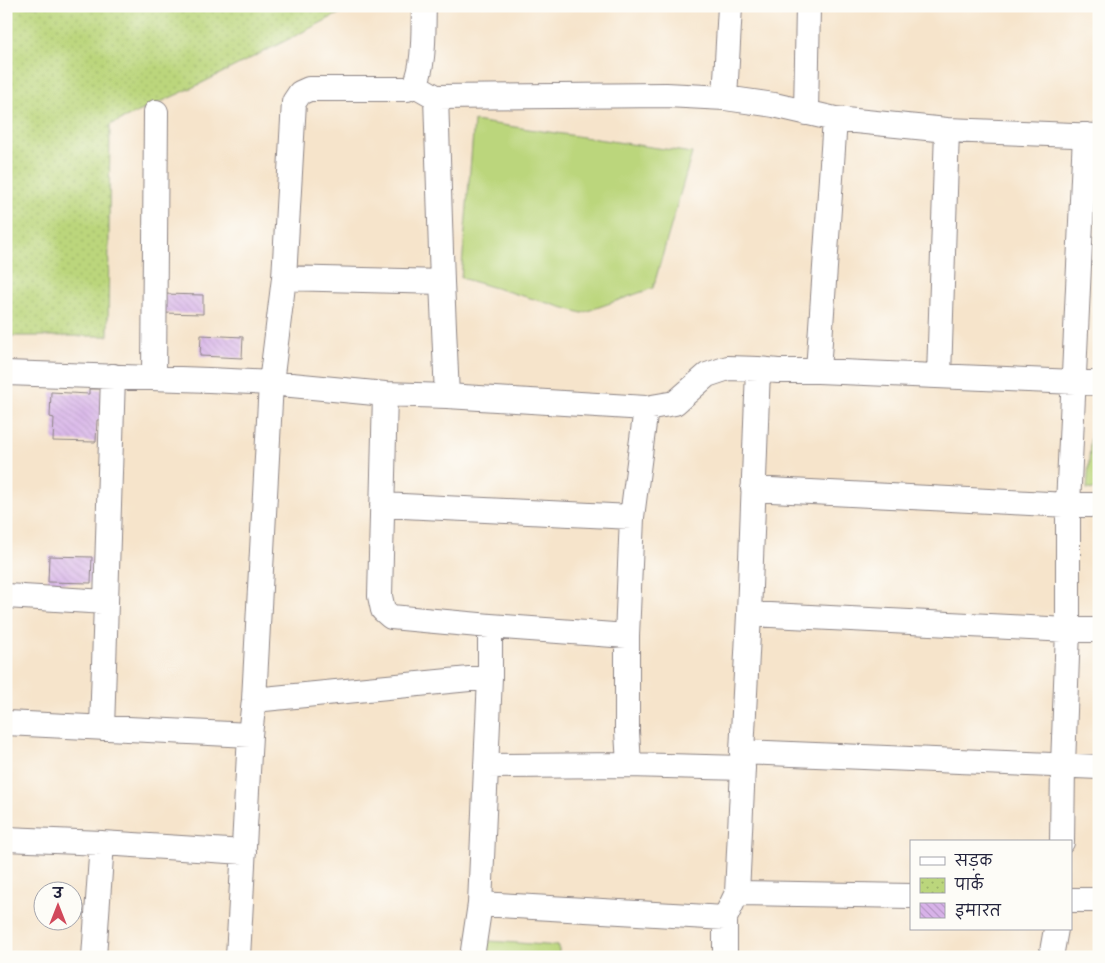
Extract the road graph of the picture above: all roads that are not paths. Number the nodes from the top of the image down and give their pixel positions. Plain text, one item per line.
1 (424, 6) edge
2 (730, 6) edge
3 (808, 6) edge
4 (415, 85) junction
5 (436, 97) junction
6 (726, 98) junction
7 (156, 112) dead end
8 (806, 112) junction
9 (835, 119) junction
10 (947, 130) junction
11 (1092, 136) edge
12 (284, 278) junction
13 (442, 282) junction
14 (758, 368) junction
15 (818, 370) junction
16 (6, 373) edge
17 (113, 376) junction
18 (940, 376) junction
19 (154, 377) junction
20 (1074, 382) junction
21 (272, 383) junction
22 (1099, 383) edge
23 (385, 394) junction
24 (447, 396) junction
25 (646, 408) junction
26 (753, 489) junction
27 (382, 505) junction
28 (1068, 505) junction
29 (1099, 505) edge
30 (632, 517) junction
31 (6, 596) edge
32 (106, 602) junction
33 (749, 614) junction
34 (490, 626) junction
35 (1068, 630) junction
36 (1099, 630) edge
37 (627, 636) junction
38 (490, 677) junction
39 (254, 700) junction
40 (6, 723) edge
41 (102, 728) junction
42 (250, 735) junction
43 (743, 760) junction
44 (629, 765) junction
45 (1063, 765) junction
46 (486, 766) junction
47 (1099, 766) edge
48 (6, 839) edge
49 (1062, 840) edge
50 (102, 843) junction
51 (244, 852) junction
52 (737, 893) junction
53 (910, 896) edge
54 (1072, 900) edge
55 (1099, 900) edge
56 (480, 904) junction
57 (725, 918) junction
58 (1056, 930) edge
59 (94, 957) edge
60 (238, 957) edge
61 (472, 957) edge
62 (725, 957) edge
63 (1051, 957) edge

1 - 4 street
2 - 6 street
3 - 8 street
4 - 5 street
4 - 12 street
5 - 6 street
5 - 13 street
6 - 8 street
7 - 19 street
8 - 9 street
9 - 10 street
9 - 15 street
10 - 11 street
10 - 18 street
11 - 20 street
12 - 13 street
12 - 21 street
13 - 24 street
14 - 15 street
14 - 25 street
14 - 26 street
15 - 18 street
16 - 17 street
17 - 19 street
17 - 32 street
18 - 20 street
19 - 21 street
20 - 22 street
20 - 28 street
21 - 23 street
21 - 39 street
23 - 24 street
23 - 27 street
24 - 25 street
25 - 30 street
26 - 28 street
26 - 33 street
27 - 30 street
27 - 34 street
28 - 29 street
28 - 35 street
30 - 37 street
31 - 32 street
32 - 41 street
33 - 35 street
33 - 43 street
34 - 37 street
34 - 38 street
35 - 36 street
35 - 45 street
37 - 44 street
38 - 39 street
38 - 46 street
39 - 42 street
40 - 41 street
41 - 42 street
42 - 51 street
43 - 44 street
43 - 45 street
43 - 52 street
44 - 46 street
45 - 47 street
45 - 49 street
46 - 56 street
48 - 50 street
50 - 51 street
50 - 59 street
51 - 60 street
52 - 53 street
52 - 57 street
54 - 55 street
56 - 57 street
56 - 61 street
57 - 62 street
58 - 63 street

